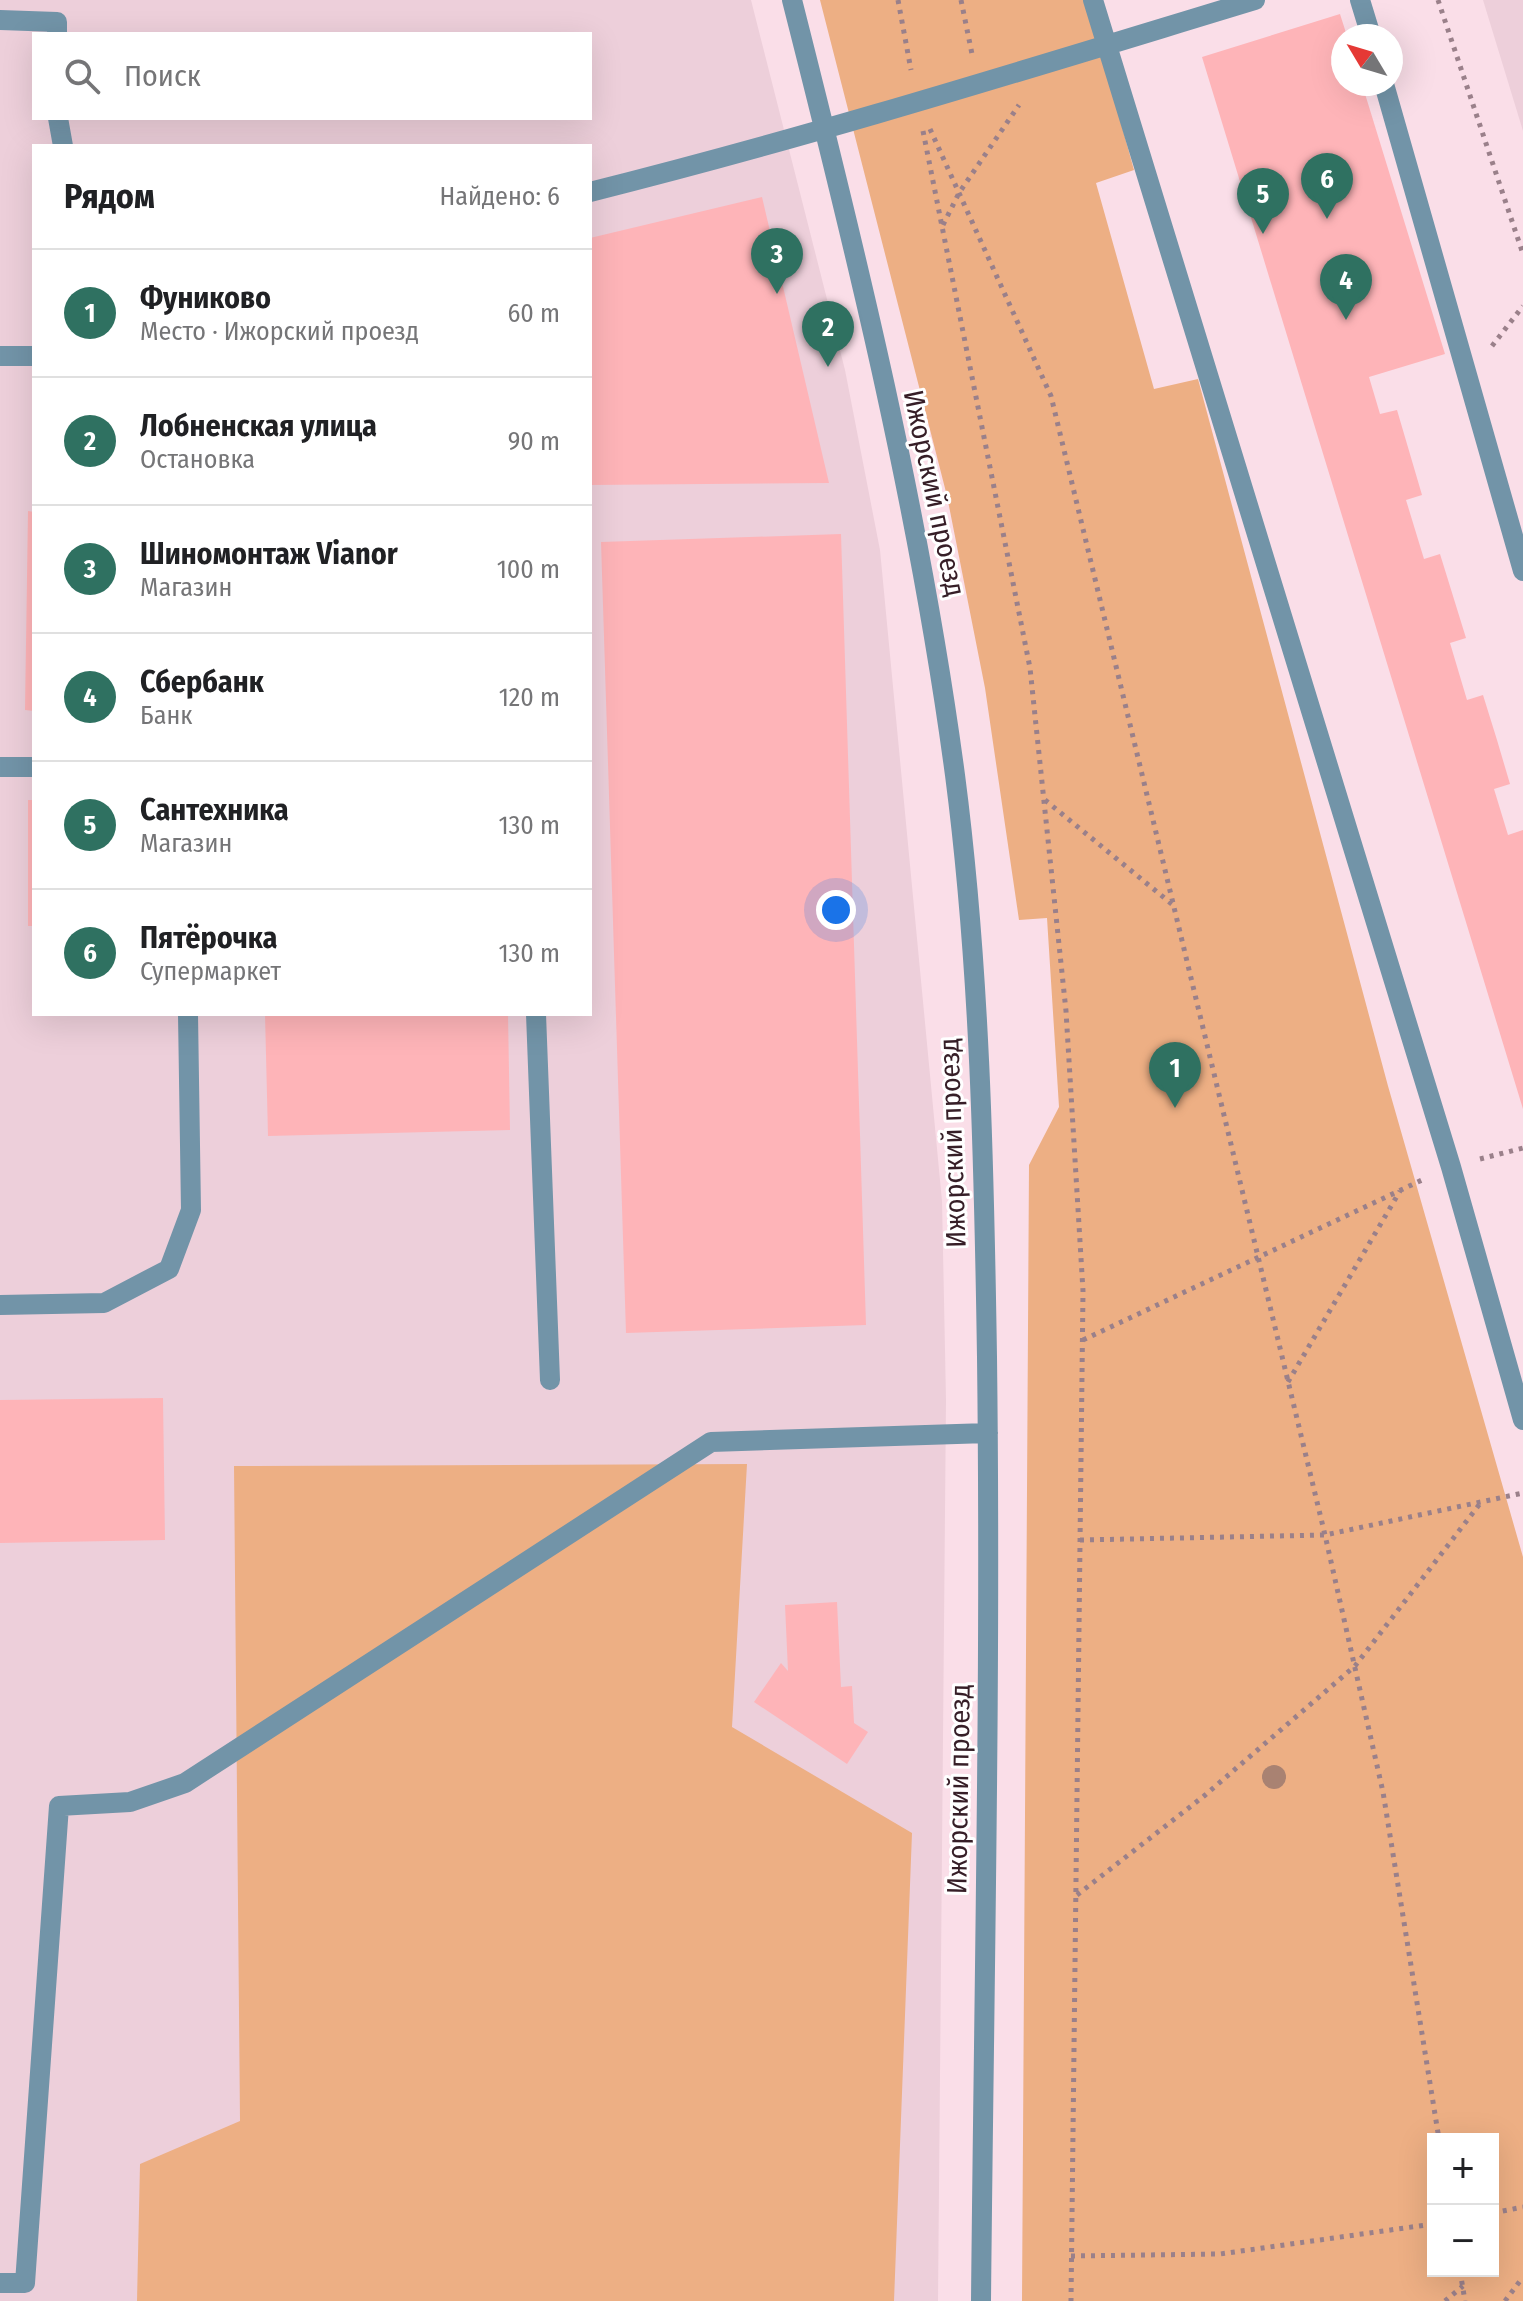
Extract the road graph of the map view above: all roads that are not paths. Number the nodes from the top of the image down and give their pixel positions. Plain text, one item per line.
1 (792, 0) edge
2 (1093, 0) edge
3 (1255, 0) edge
4 (1360, 0) edge
5 (0, 20) edge
6 (1367, 24) edge
7 (57, 32) edge
8 (1105, 46) junction
9 (1387, 96) edge
10 (58, 120) edge
11 (825, 129) junction
12 (63, 144) edge
13 (592, 191) edge
14 (0, 356) edge
15 (32, 356) edge
16 (1523, 571) edge
17 (0, 767) edge
18 (32, 767) edge
19 (188, 1016) edge
20 (536, 1016) edge
21 (0, 1305) edge
22 (550, 1380) dead end
23 (1523, 1420) edge
24 (988, 1433) junction
25 (0, 2283) edge
26 (981, 2301) edge

1 - 11 street, Ижорский проезд
2 - 8 street
3 - 8 street
4 - 6 street
5 - 7 street
8 - 11 street
8 - 23 street
9 - 16 street
10 - 12 street
11 - 13 street
11 - 24 street, Ижорский проезд
14 - 15 street
17 - 18 street
19 - 21 street
20 - 22 street
24 - 25 street
24 - 26 street, Ижорский проезд

